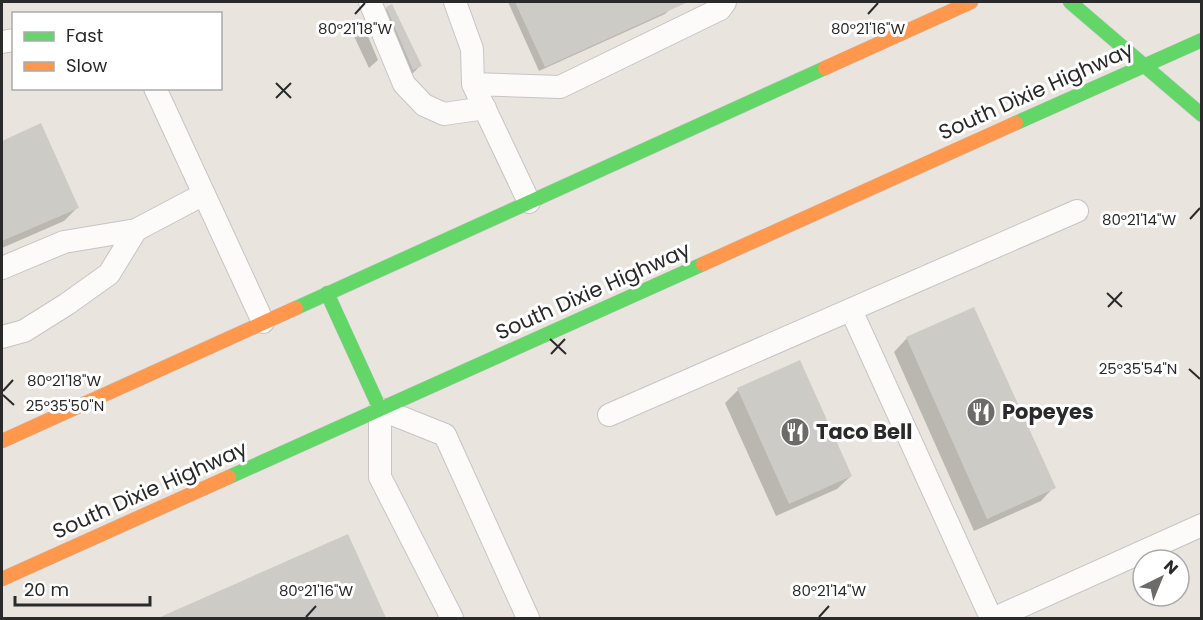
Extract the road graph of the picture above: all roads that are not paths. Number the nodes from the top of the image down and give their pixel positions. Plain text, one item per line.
1 (370, 2) edge
2 (455, 2) edge
3 (725, 2) edge
4 (971, 2) edge
5 (1070, 2) edge
6 (1202, 40) edge
7 (1143, 66) junction
8 (473, 84) junction
9 (156, 90) edge
10 (484, 108) junction
11 (1202, 115) edge
12 (204, 194) junction
13 (529, 202) junction
14 (1077, 211) dead end
15 (136, 230) junction
16 (2, 268) edge
17 (327, 293) junction
18 (851, 310) junction
19 (263, 322) junction
20 (2, 337) edge
21 (380, 409) junction
22 (609, 415) dead end
23 (2, 441) edge
24 (1202, 525) edge
25 (2, 579) edge
26 (452, 618) edge
27 (528, 618) edge
28 (993, 618) edge

1 - 10 lane
2 - 8 lane
3 - 8 lane
4 - 13 main road
5 - 7 main road
6 - 7 main road, South Dixie Highway
7 - 11 main road
7 - 21 main road, South Dixie Highway
8 - 10 lane
9 - 12 lane
10 - 13 lane
12 - 15 lane
12 - 19 lane
13 - 17 main road
14 - 18 lane
15 - 16 lane
15 - 20 lane
17 - 19 main road
17 - 21 main road
18 - 22 lane
18 - 28 lane
19 - 23 main road
21 - 25 main road, South Dixie Highway
21 - 26 lane
21 - 27 lane
24 - 28 lane

